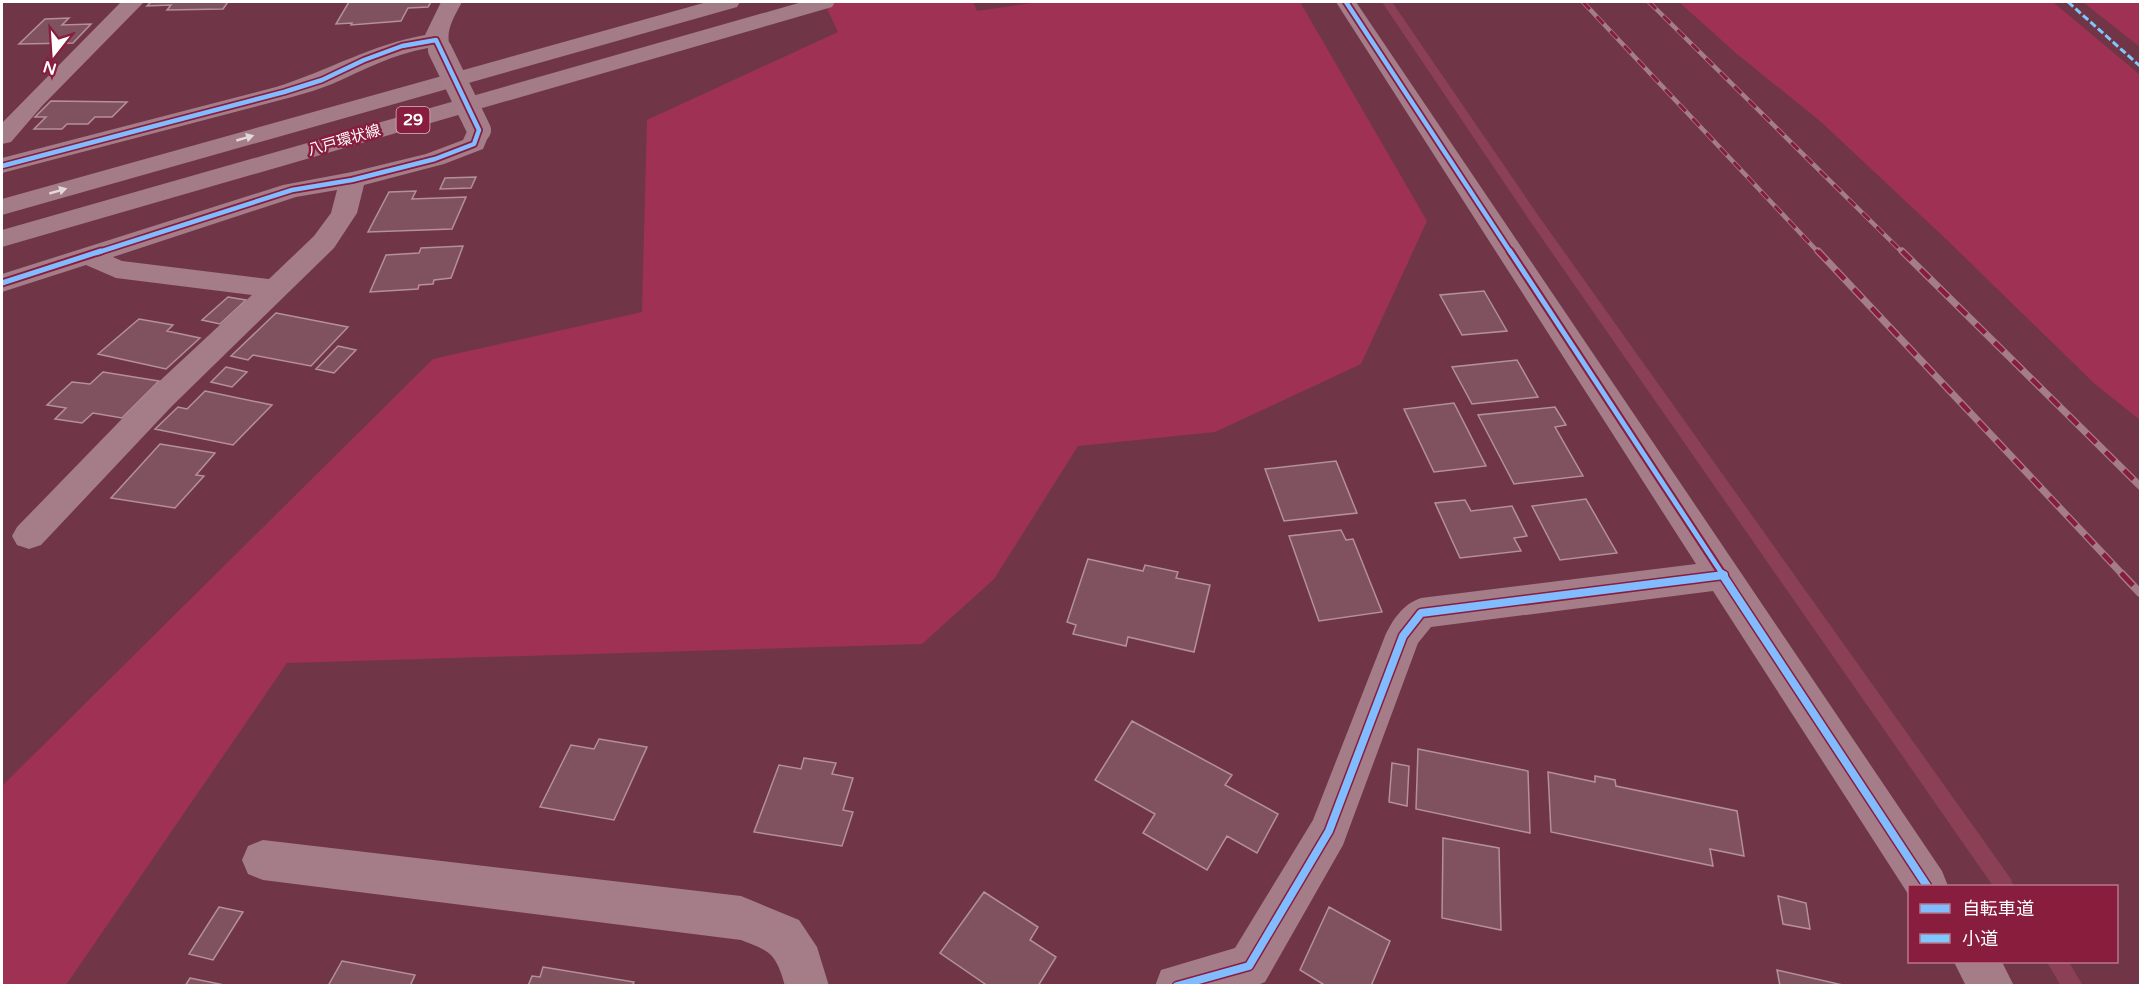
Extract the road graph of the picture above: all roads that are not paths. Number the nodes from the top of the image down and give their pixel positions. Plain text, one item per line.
1 (132, 2) edge
2 (451, 2) edge
3 (712, 2) edge
4 (729, 2) edge
5 (824, 2) edge
6 (1346, 2) edge
7 (779, 14) junction
8 (438, 45) junction
9 (2, 137) edge
10 (2, 166) edge
11 (352, 180) junction
12 (2, 185) edge
13 (2, 207) edge
14 (2, 239) edge
15 (2, 256) edge
16 (89, 256) junction
17 (2, 283) edge
18 (277, 289) junction
19 (29, 536) dead end
20 (1724, 575) junction
21 (263, 861) dead end
22 (1926, 885) edge
23 (1977, 963) edge
24 (1258, 976) edge
25 (807, 986) edge
26 (1177, 986) edge
27 (1992, 986) edge

1 - 9 street
2 - 8 street
3 - 12 main road
13 -> 4 main road, 八戸環状線 / 29
5 - 7 main road, 八戸環状線 / 29
6 - 20 street
7 - 14 main road, 八戸環状線 / 29
7 - 15 main road, 29
8 - 10 street
8 - 11 street, bridge
11 - 16 street
11 - 18 street
16 - 17 street
16 - 18 street
18 - 19 street
20 - 22 street
20 - 24 street
21 - 25 street
23 - 27 street
24 - 26 street

